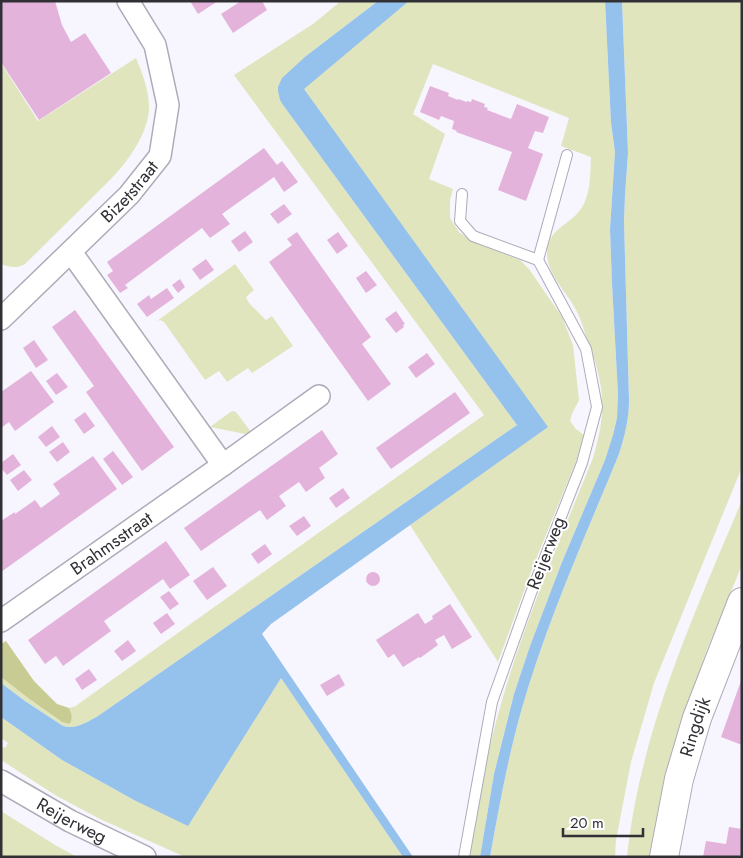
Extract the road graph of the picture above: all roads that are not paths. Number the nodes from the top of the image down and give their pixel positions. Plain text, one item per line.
1 (128, 1) edge
2 (567, 155) dead end
3 (462, 194) dead end
4 (70, 252) junction
5 (538, 260) junction
6 (5, 309) edge
7 (320, 396) dead end
8 (222, 465) junction
9 (742, 602) edge
10 (1, 621) edge
11 (1, 780) edge
12 (145, 857) edge
13 (464, 857) edge
14 (664, 857) edge

1 - 4 street, Bizetstraat
2 - 5 lane
3 - 5 lane
4 - 6 street, Bizetstraat
4 - 8 street
5 - 13 lane, Reijerweg
7 - 8 street, Brahmsstraat
8 - 10 street, Brahmsstraat
9 - 14 street, Ringdijk
11 - 12 street, Reijerweg

